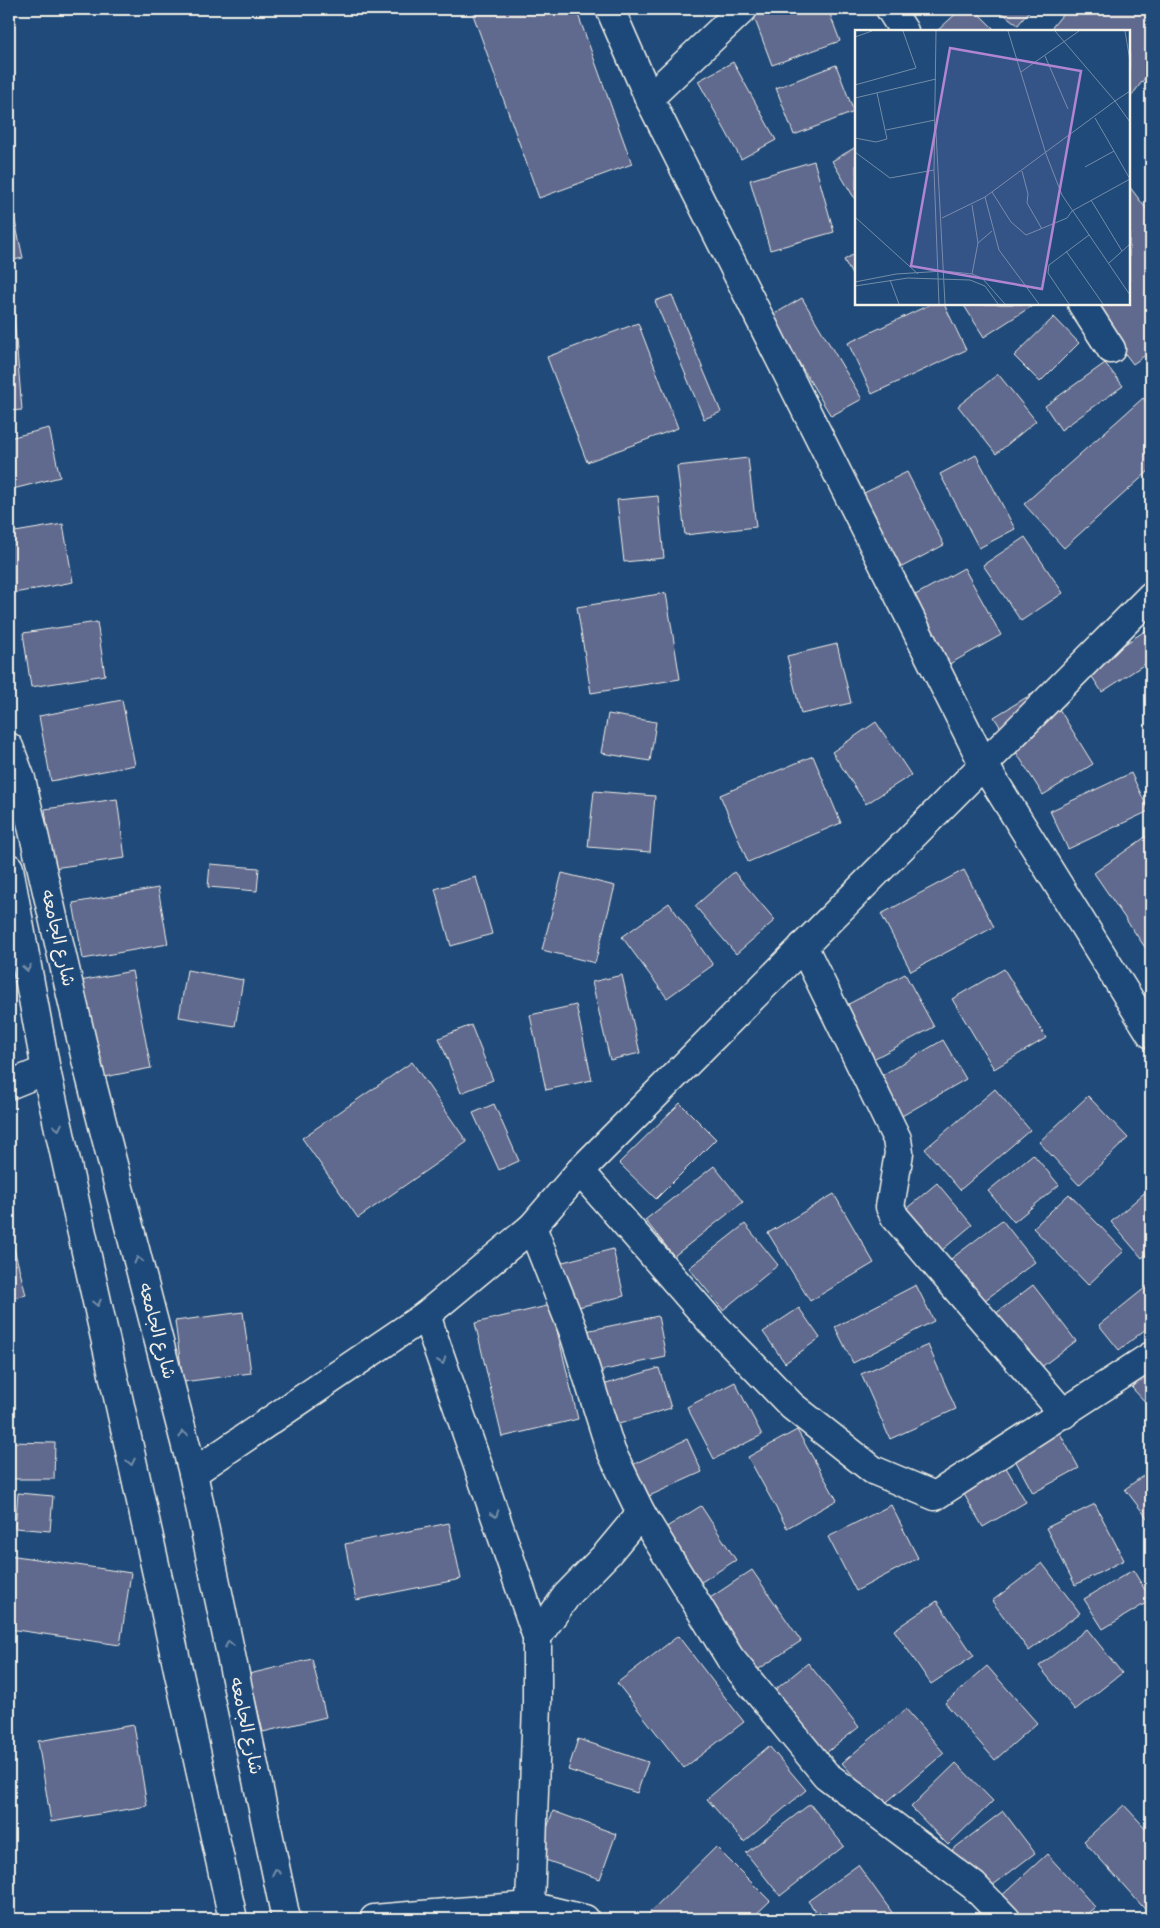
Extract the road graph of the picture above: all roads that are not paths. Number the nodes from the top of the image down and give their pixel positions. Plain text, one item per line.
1 (610, 9) edge
2 (743, 9) edge
3 (890, 9) edge
4 (903, 30) edge
5 (649, 98) junction
6 (1083, 305) edge
7 (1111, 349) dead end
8 (1151, 596) edge
9 (9, 747) edge
10 (984, 765) junction
11 (9, 868) edge
12 (803, 946) junction
13 (1151, 1034) edge
14 (46, 1070) junction
15 (9, 1085) edge
16 (580, 1170) junction
17 (532, 1227) junction
18 (426, 1315) junction
19 (1151, 1356) edge
20 (1064, 1414) junction
21 (193, 1473) junction
22 (641, 1513) junction
23 (537, 1637) junction
24 (530, 1906) junction
25 (233, 1919) edge
26 (286, 1919) edge
27 (374, 1919) edge
28 (585, 1919) edge
29 (1006, 1919) edge

1 - 5 street
2 - 5 street
3 - 4 street
5 - 10 street
6 - 7 street
8 - 10 street
21 -> 9 street, شارع الجامعه
10 - 12 street
10 - 13 street
11 -> 14 street, شارع الجامعه
12 - 16 street
12 - 20 street
14 - 15 street
14 -> 25 street, شارع الجامعه
16 - 17 street
16 - 20 street
17 - 18 street
17 - 22 street
18 - 21 street
18 -> 23 street
19 - 20 street
26 -> 21 street, شارع الجامعه
22 - 23 street
22 - 29 street
23 - 24 street
24 - 27 street
24 - 28 street

